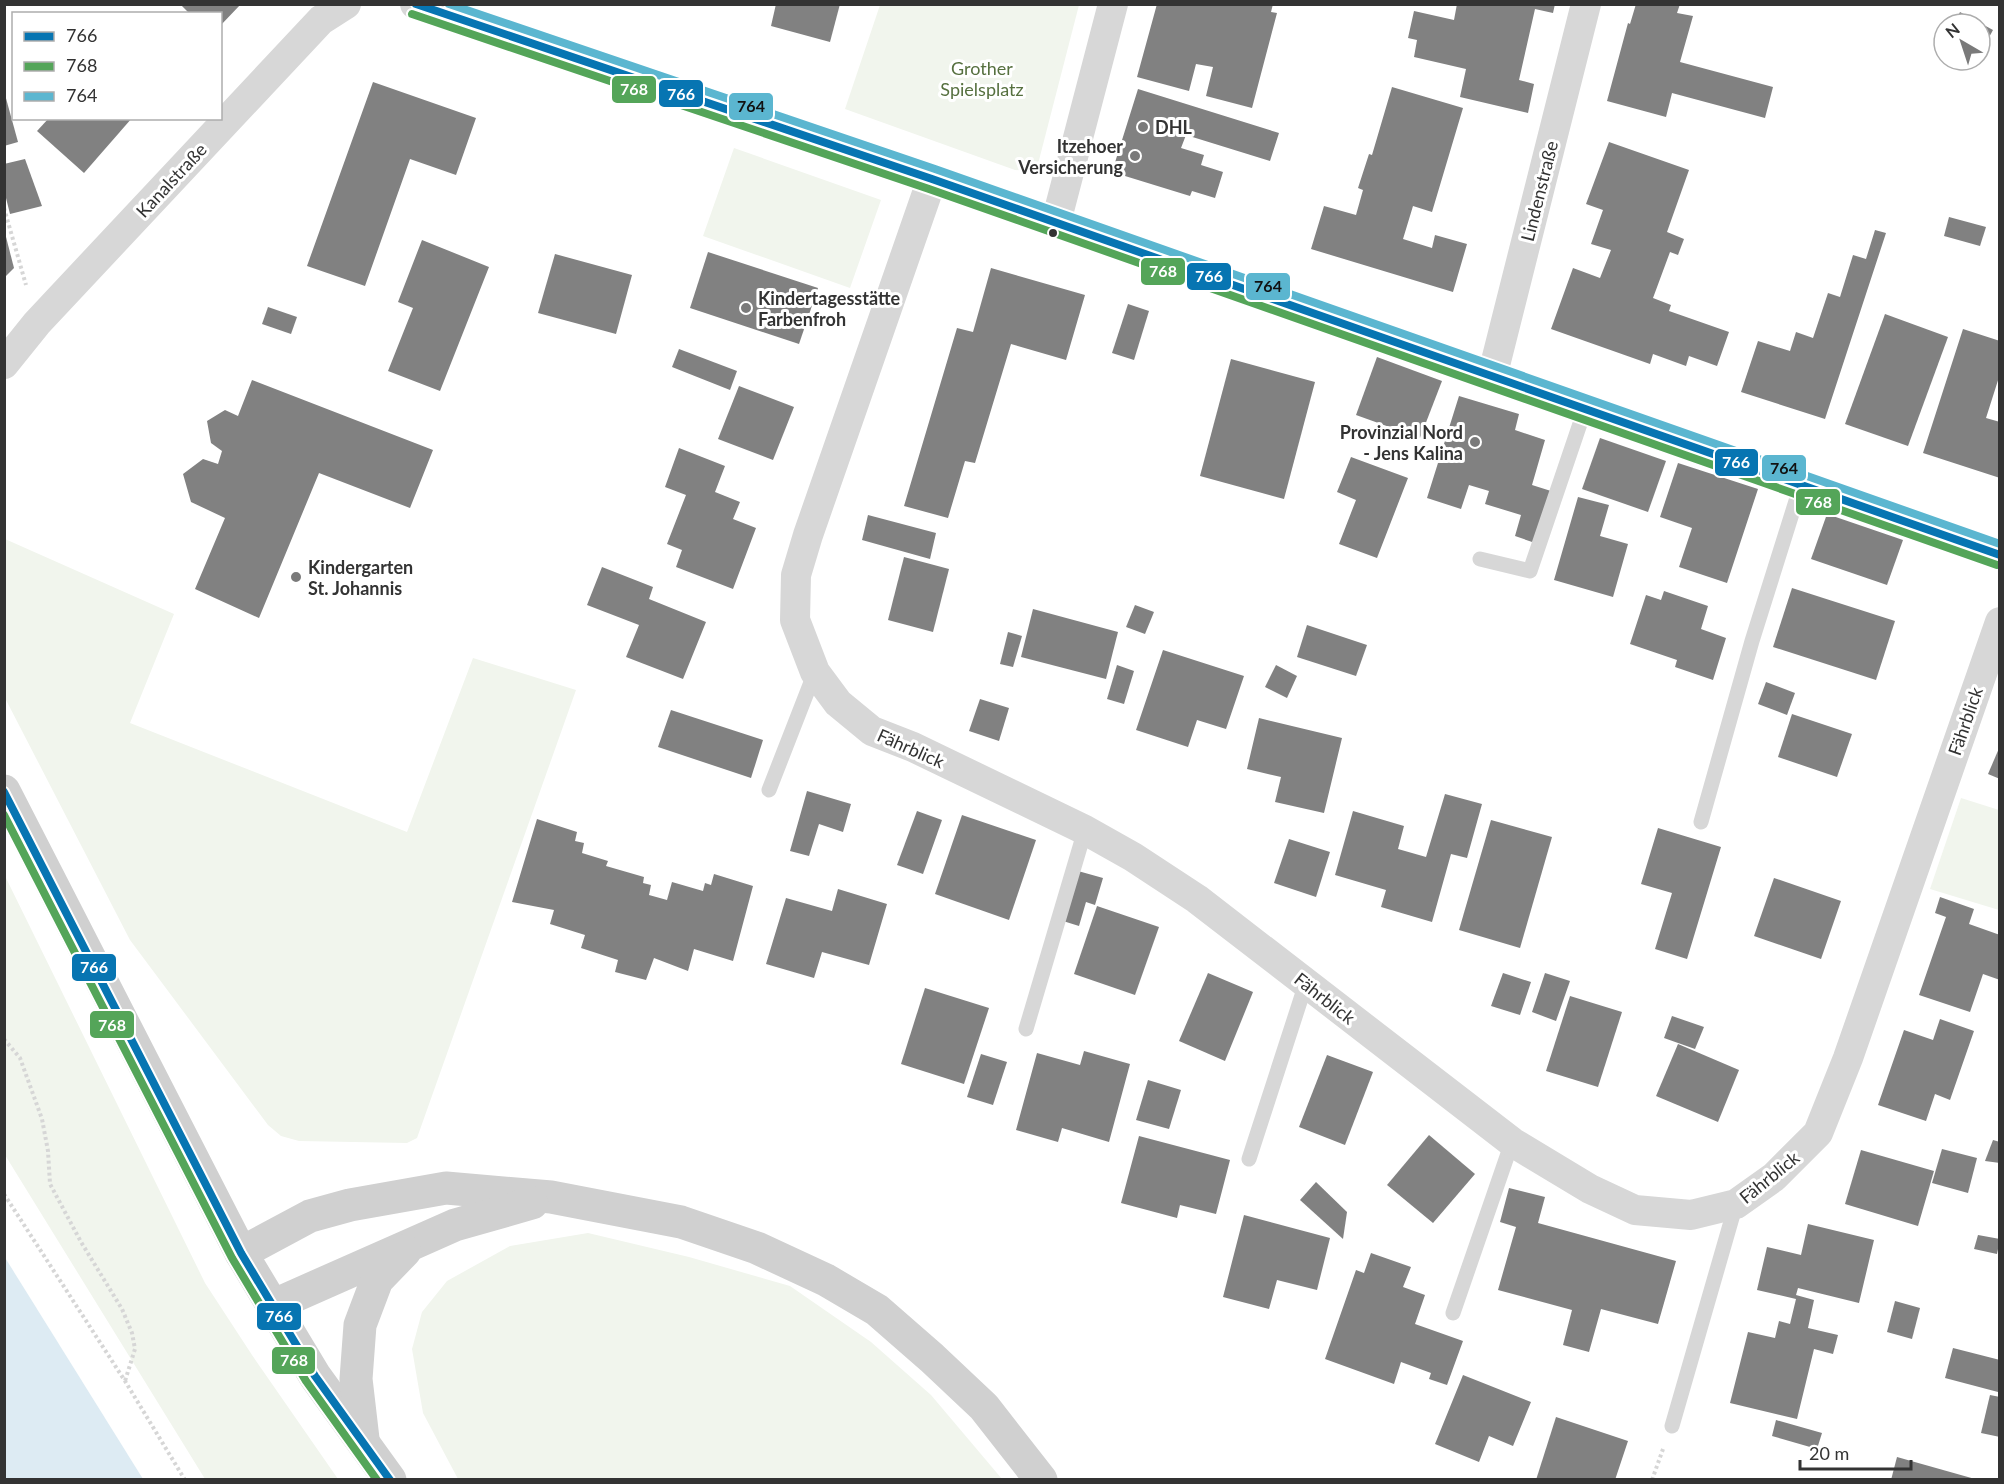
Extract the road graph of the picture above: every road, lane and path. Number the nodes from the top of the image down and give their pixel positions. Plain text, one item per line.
1 (346, 4) edge
2 (415, 4) edge
3 (1113, 4) edge
4 (1586, 4) edge
5 (932, 179) junction
6 (4, 208) edge
7 (1056, 222) junction
8 (37, 323) junction
9 (4, 364) edge
10 (1492, 376) junction
11 (1585, 409) junction
12 (1801, 485) junction
13 (2000, 555) edge
14 (1480, 559) dead end
15 (2000, 622) edge
16 (814, 672) junction
17 (769, 790) dead end
18 (4, 791) edge
19 (1701, 822) dead end
20 (1085, 830) junction
21 (1306, 983) junction
22 (1026, 1029) dead end
23 (4, 1040) edge
24 (1512, 1142) junction
25 (1249, 1159) dead end
26 (4, 1194) edge
27 (551, 1197) junction
28 (1736, 1204) junction
29 (412, 1243) junction
30 (241, 1253) junction
31 (272, 1306) junction
32 (1453, 1313) dead end
33 (125, 1381) junction
34 (1672, 1426) dead end
35 (364, 1444) junction
36 (185, 1479) edge
37 (390, 1479) edge
38 (1041, 1479) edge

1 - 8 street, Kanalstraße
2 - 5 street
3 - 7 street
4 - 10 street, Lindenstraße
5 - 7 street
5 - 16 street, Fährblick
6 - 8 path
7 - 10 street
8 - 9 street, Kanalstraße
10 - 11 street
11 - 12 street
11 - 14 lane
12 - 13 street
12 - 19 lane
15 - 28 street, Fährblick
16 - 17 lane
16 - 20 street, Fährblick
18 - 30 main road
20 - 21 street, Fährblick
20 - 22 lane
21 - 24 street, Fährblick
21 - 25 lane
23 - 33 path
24 - 28 street, Fährblick
24 - 32 lane
26 - 33 path
27 - 29 main road
27 - 30 main road
27 - 38 main road
28 - 34 lane
29 - 31 main road
29 - 35 main road
30 - 31 main road
31 - 35 main road
33 - 36 path
35 - 37 main road

